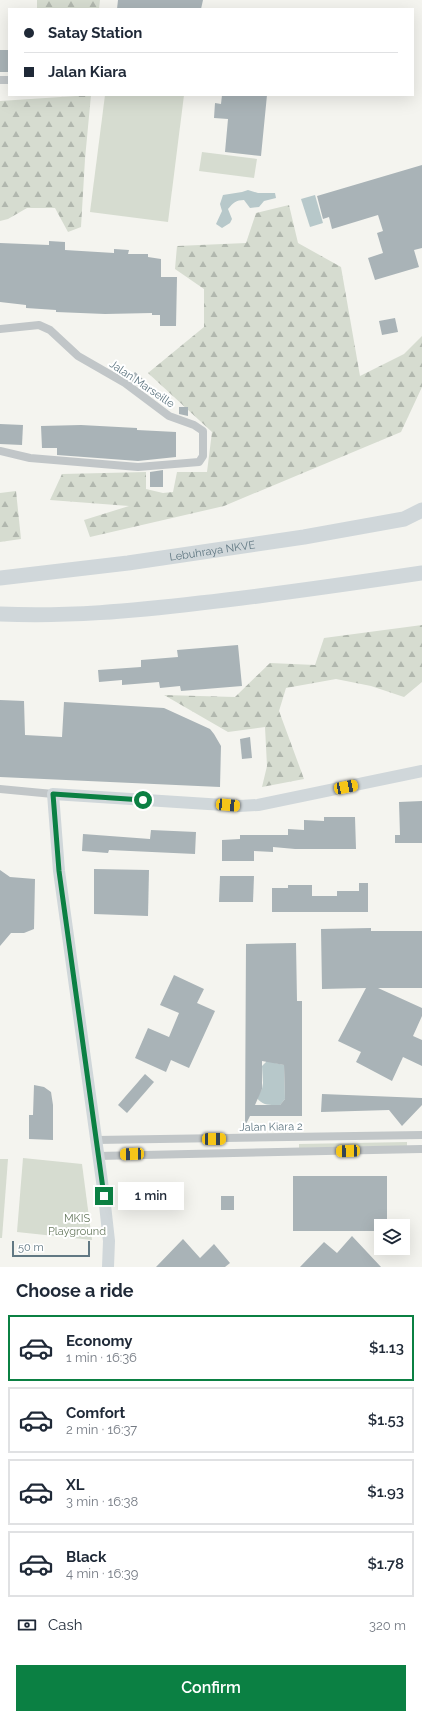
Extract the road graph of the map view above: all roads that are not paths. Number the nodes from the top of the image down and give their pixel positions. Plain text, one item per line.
1 (0, 329) edge
2 (0, 450) edge
3 (422, 510) edge
4 (404, 519) junction
5 (422, 520) edge
6 (422, 573) edge
7 (0, 578) edge
8 (0, 614) edge
9 (422, 771) edge
10 (0, 789) edge
11 (53, 794) junction
12 (422, 1136) edge
13 (96, 1140) junction
14 (422, 1150) edge
15 (98, 1156) junction
16 (108, 1267) edge

1 - 2 street, Jalan Marseille
3 - 4 highway, Lebuhraya NKVE
4 - 5 highway
4 - 7 highway, Lebuhraya NKVE
6 - 8 highway
9 - 11 main road
10 - 11 street
11 - 13 main road
12 - 13 street, Jalan Kiara 2
12 - 14 street
13 - 15 main road
14 - 15 street
15 - 16 main road

